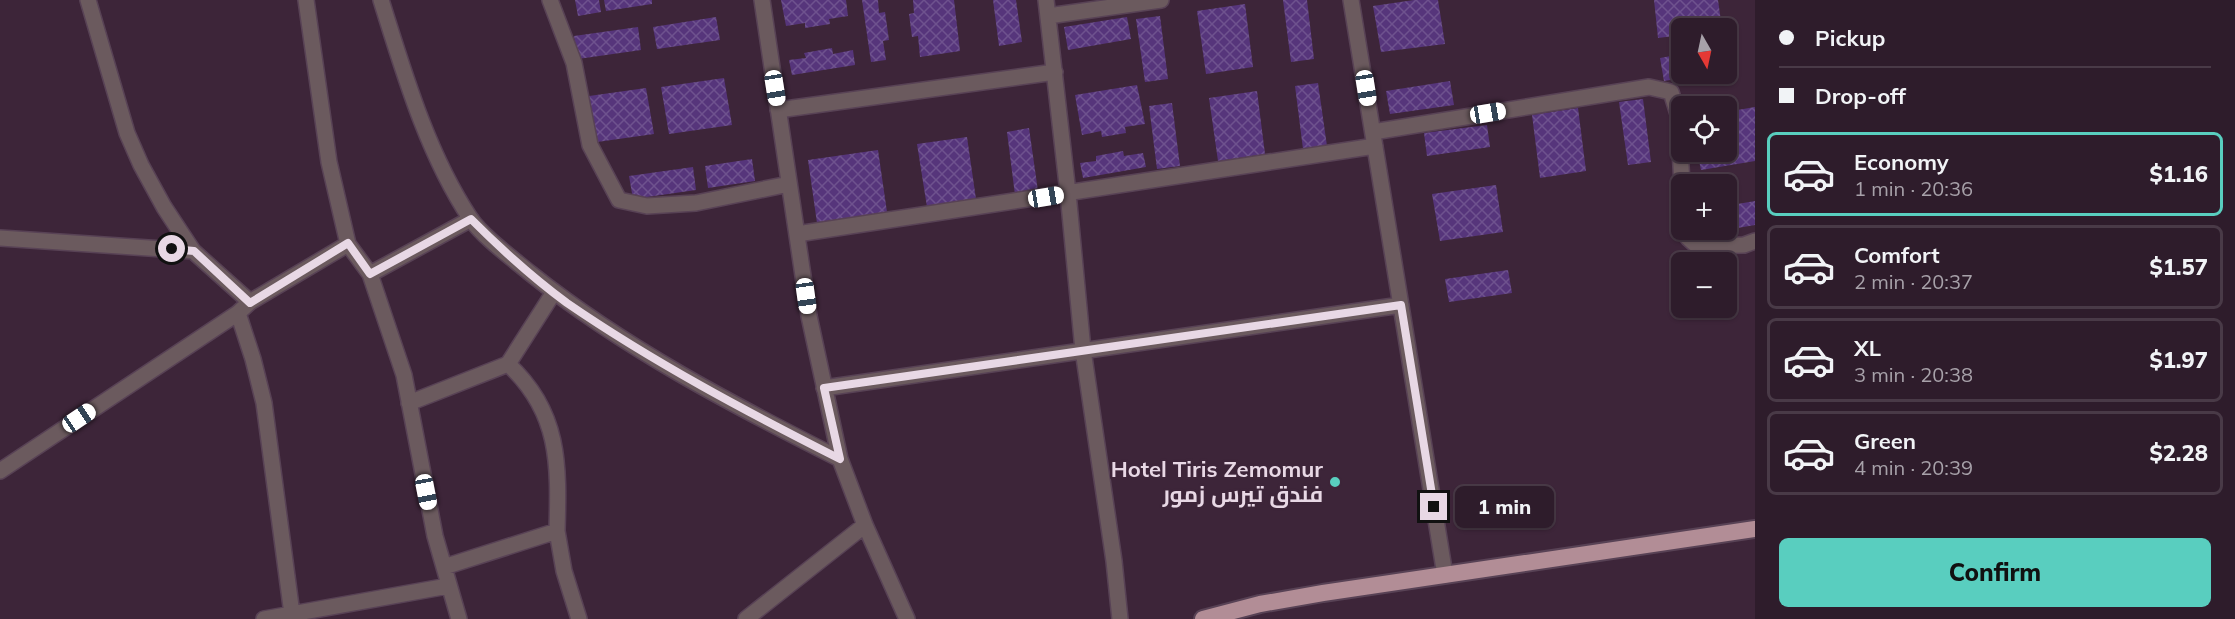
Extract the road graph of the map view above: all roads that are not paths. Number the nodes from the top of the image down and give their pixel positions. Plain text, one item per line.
1 (88, 0) edge
2 (306, 0) edge
3 (381, 0) edge
4 (549, 0) edge
5 (762, 0) edge
6 (1046, 0) edge
7 (1161, 0) edge
8 (1352, 0) edge
9 (1048, 16) junction
10 (1054, 72) junction
11 (778, 110) junction
12 (1374, 139) junction
13 (1681, 174) edge
14 (789, 184) junction
15 (1068, 193) junction
16 (471, 219) junction
17 (797, 234) junction
18 (0, 238) edge
19 (1690, 240) edge
20 (1755, 241) edge
21 (348, 243) junction
22 (194, 251) junction
23 (370, 274) junction
24 (554, 292) junction
25 (250, 303) junction
26 (1401, 305) junction
27 (238, 313) junction
28 (1083, 350) junction
29 (507, 364) junction
30 (824, 388) junction
31 (409, 403) junction
32 (840, 459) junction
33 (0, 471) edge
34 (866, 525) junction
35 (1755, 530) edge
36 (557, 531) junction
37 (444, 567) junction
38 (1445, 574) junction
39 (448, 586) junction
40 (292, 614) junction
41 (266, 619) edge
42 (459, 619) edge
43 (579, 619) edge
44 (746, 619) edge
45 (907, 619) edge
46 (1120, 619) edge
47 (1203, 619) edge

1 - 22 street
2 - 21 street
3 - 16 street
4 - 14 street
5 - 11 street
6 - 9 street
7 - 9 street
8 - 12 street
9 - 10 street
10 - 11 street
10 - 15 street
11 - 14 street
12 - 13 street
12 - 15 street
12 - 26 street
14 - 17 street
15 - 17 street
15 - 28 street
16 - 23 street
16 - 24 street
17 - 30 street
18 - 22 street
19 - 20 street
21 - 23 street
21 - 25 street
22 - 25 street
23 - 31 street
24 - 29 street
24 - 32 street
25 - 27 street
26 - 28 street
26 - 38 street
27 - 33 street
27 - 40 street
28 - 30 street
28 - 46 street
29 - 31 street
29 - 36 street
30 - 32 street
31 - 37 street
32 - 34 street
34 - 44 street
34 - 45 street
35 - 38 highway
36 - 37 street
36 - 43 street
37 - 39 street
38 - 47 highway
39 - 40 street
39 - 42 street
40 - 41 street

